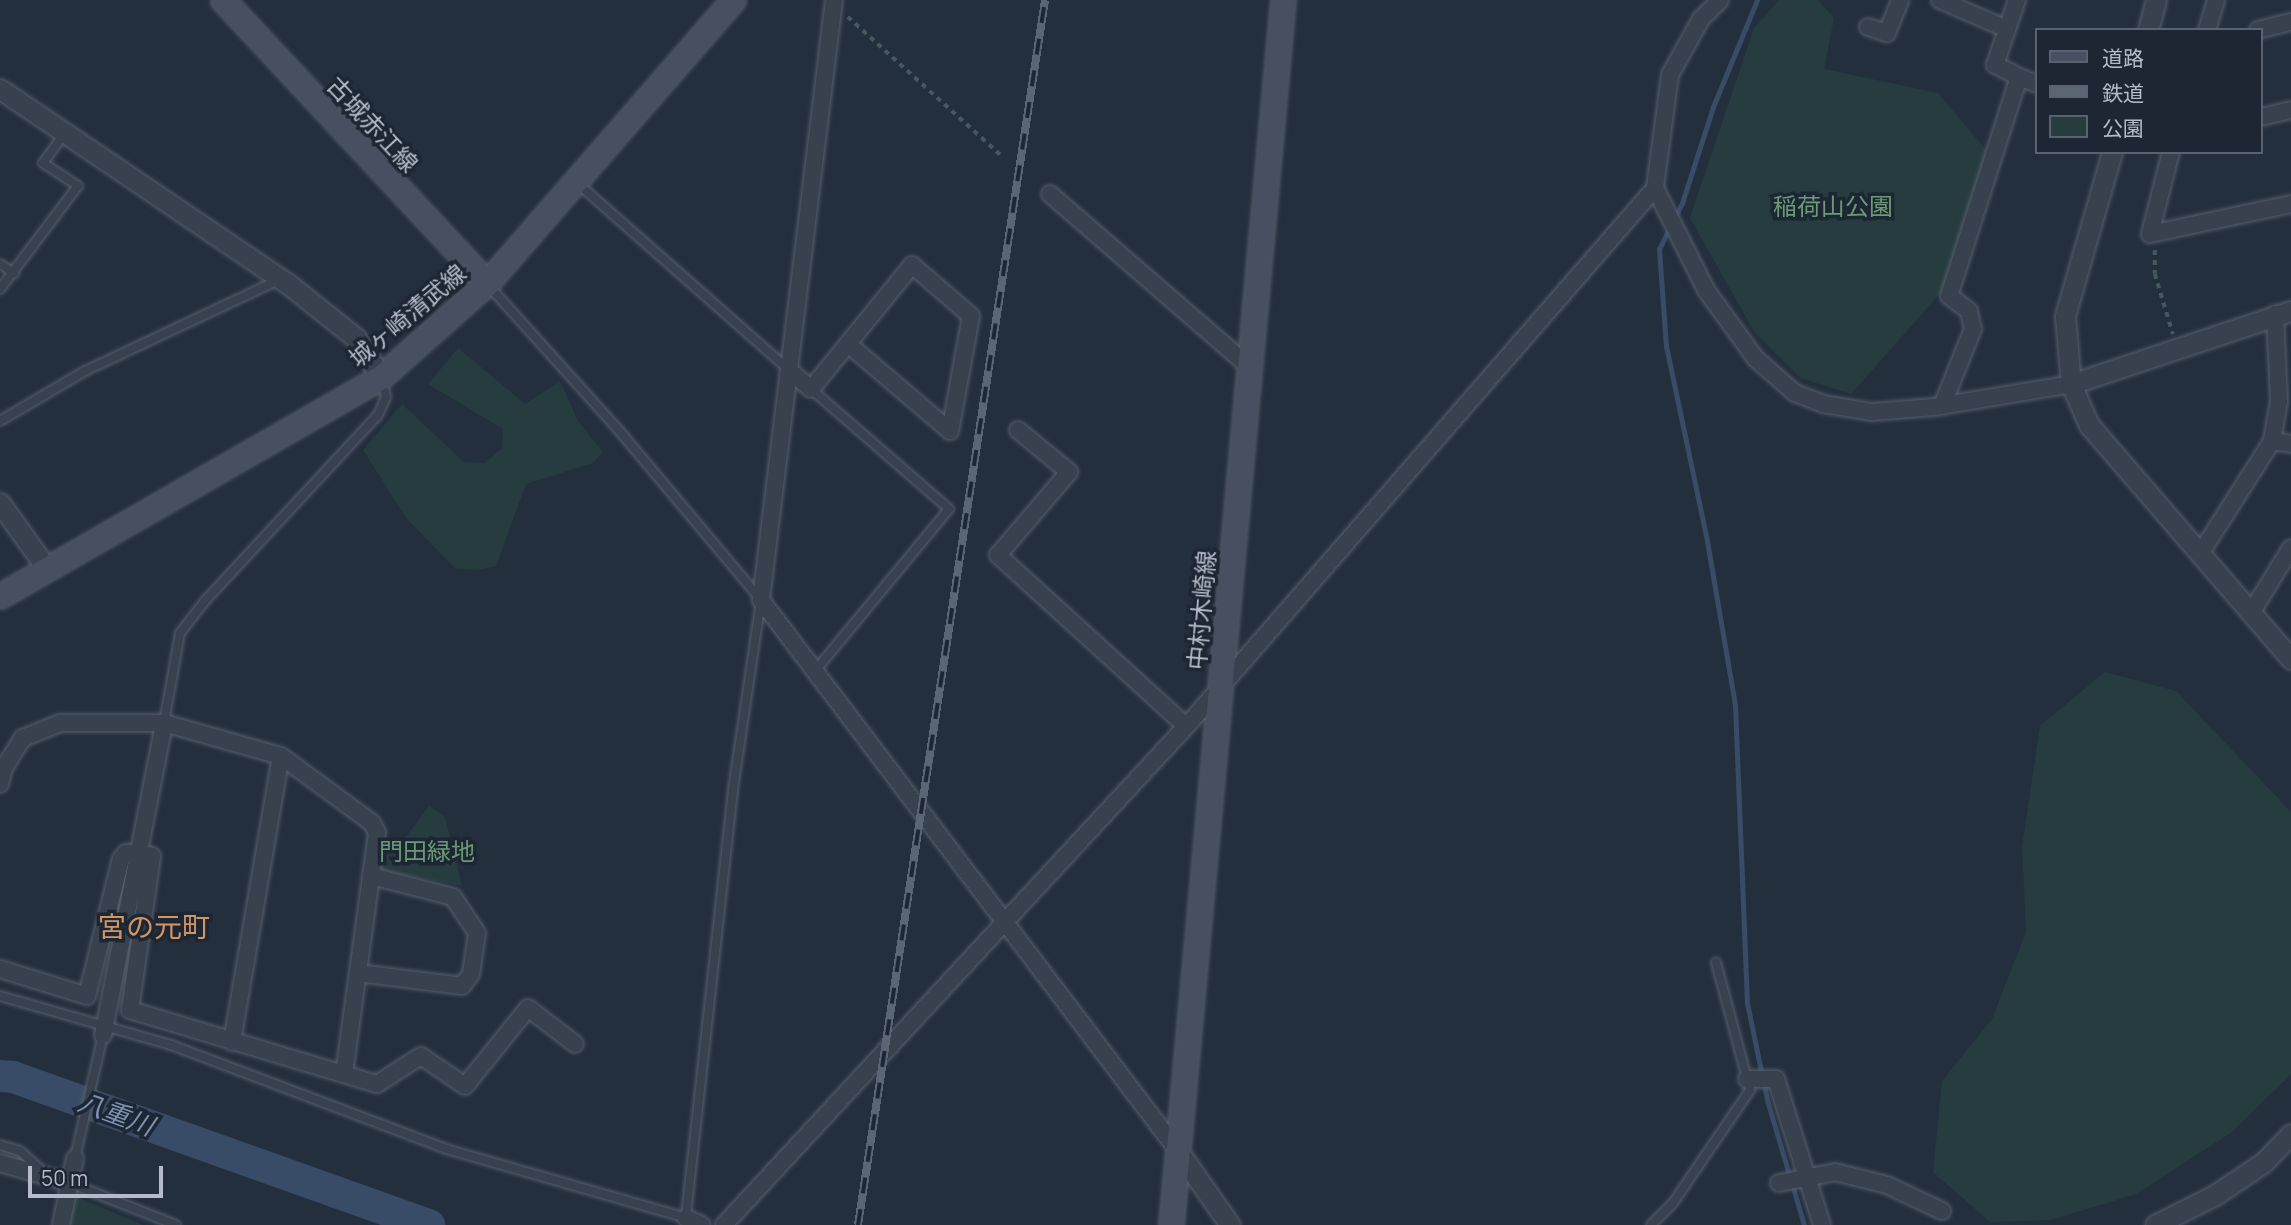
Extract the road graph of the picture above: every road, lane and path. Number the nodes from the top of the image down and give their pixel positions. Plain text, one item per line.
1 (223, 0) edge
2 (733, 0) edge
3 (1283, 0) edge
4 (1720, 0) edge
5 (1900, 0) edge
6 (1940, 0) edge
7 (2017, 0) edge
8 (2156, 0) edge
9 (2216, 0) edge
10 (834, 2) edge
11 (2291, 22) edge
12 (1868, 27) dead end
13 (2149, 28) edge
14 (2208, 28) edge
15 (2007, 29) junction
16 (2263, 29) edge
17 (2020, 77) junction
18 (2036, 84) edge
19 (0, 89) edge
20 (2291, 110) edge
21 (2263, 117) edge
22 (65, 134) junction
23 (2111, 154) edge
24 (2170, 154) edge
25 (1002, 156) dead end
26 (575, 182) junction
27 (1655, 188) junction
28 (1050, 194) dead end
29 (2291, 204) edge
30 (2154, 234) junction
31 (0, 264) edge
32 (14, 273) junction
33 (281, 279) junction
34 (487, 283) junction
35 (0, 289) edge
36 (2283, 313) edge
37 (848, 344) junction
38 (2179, 347) junction
39 (1250, 367) junction
40 (791, 372) junction
41 (381, 377) junction
42 (2071, 384) junction
43 (811, 389) junction
44 (1942, 406) junction
45 (0, 421) edge
46 (1018, 430) dead end
47 (2272, 441) junction
48 (2291, 444) edge
49 (0, 503) edge
50 (2291, 548) edge
51 (2200, 554) junction
52 (47, 569) junction
53 (0, 596) edge
54 (761, 600) junction
55 (2251, 613) junction
56 (2291, 659) edge
57 (814, 672) junction
58 (1220, 687) junction
59 (164, 723) junction
60 (1186, 726) junction
61 (281, 756) junction
62 (0, 784) edge
63 (137, 853) junction
64 (371, 876) junction
65 (1003, 919) junction
66 (1716, 962) dead end
67 (0, 969) edge
68 (358, 973) junction
69 (0, 996) edge
70 (103, 1029) junction
71 (232, 1042) junction
72 (575, 1044) dead end
73 (344, 1073) junction
74 (1747, 1079) junction
75 (2291, 1135) edge
76 (0, 1145) edge
77 (1178, 1152) junction
78 (75, 1158) joint
79 (0, 1163) edge
80 (46, 1174) junction
81 (1802, 1176) junction
82 (1779, 1182) dead end
83 (70, 1183) junction
84 (1942, 1211) dead end
85 (685, 1221) edge
86 (61, 1225) edge
87 (176, 1225) edge
88 (702, 1225) edge
89 (724, 1225) edge
90 (1171, 1225) edge
91 (1230, 1225) edge
92 (1651, 1225) edge
93 (1822, 1225) edge
94 (2155, 1225) edge

1 - 34 main road, 古城赤江線
2 - 26 main road, 城ヶ崎清武線
3 - 39 main road, 中村木崎線
4 - 27 street
5 - 12 street
6 - 15 street
7 - 15 street
8 - 13 street
9 - 14 street
10 - 25 path
10 - 40 street
11 - 16 street
15 - 17 street
17 - 18 street
17 - 44 street
19 - 22 street
20 - 21 street
22 - 32 lane
22 - 33 street
23 - 42 street
24 - 30 street
26 - 34 main road, 城ヶ崎清武線
26 - 40 lane
27 - 44 street
27 - 58 street
28 - 39 street
29 - 30 street
30 - 38 path
31 - 32 lane
32 - 35 lane
33 - 41 street
33 - 45 lane
34 - 41 main road, 城ヶ崎清武線
34 - 54 lane
36 - 38 street
36 - 47 street
37 - 37 street
37 - 43 street
38 - 42 street
39 - 58 main road, 中村木崎線
40 - 43 street
40 - 54 street
41 - 52 main road, 城ヶ崎清武線
41 - 59 lane
42 - 44 street
42 - 51 street
43 - 57 lane
46 - 60 street
47 - 48 street
47 - 51 street
49 - 52 street
50 - 55 street
51 - 55 street
52 - 53 main road, 城ヶ崎清武線
54 - 57 street
54 - 85 lane
55 - 56 street
57 - 65 street
58 - 60 street
58 - 77 main road, 中村木崎線
59 - 61 street
59 - 62 street
59 - 63 street
60 - 65 street
61 - 64 street
61 - 71 street
63 - 67 street
63 - 70 street
63 - 71 street
64 - 68 street
64 - 68 street
65 - 77 street
65 - 89 street
66 - 74 lane
68 - 73 street
69 - 70 lane
70 - 78 lane
70 - 85 lane
71 - 73 street
72 - 73 street
74 - 81 street
74 - 92 lane
75 - 94 street
76 - 80 lane
77 - 90 main road, 中村木崎線
77 - 91 street
78 - 83 street
79 - 80 street
80 - 83 street
81 - 82 street
81 - 84 street
81 - 93 street
83 - 86 street
83 - 87 lane
85 - 88 street

